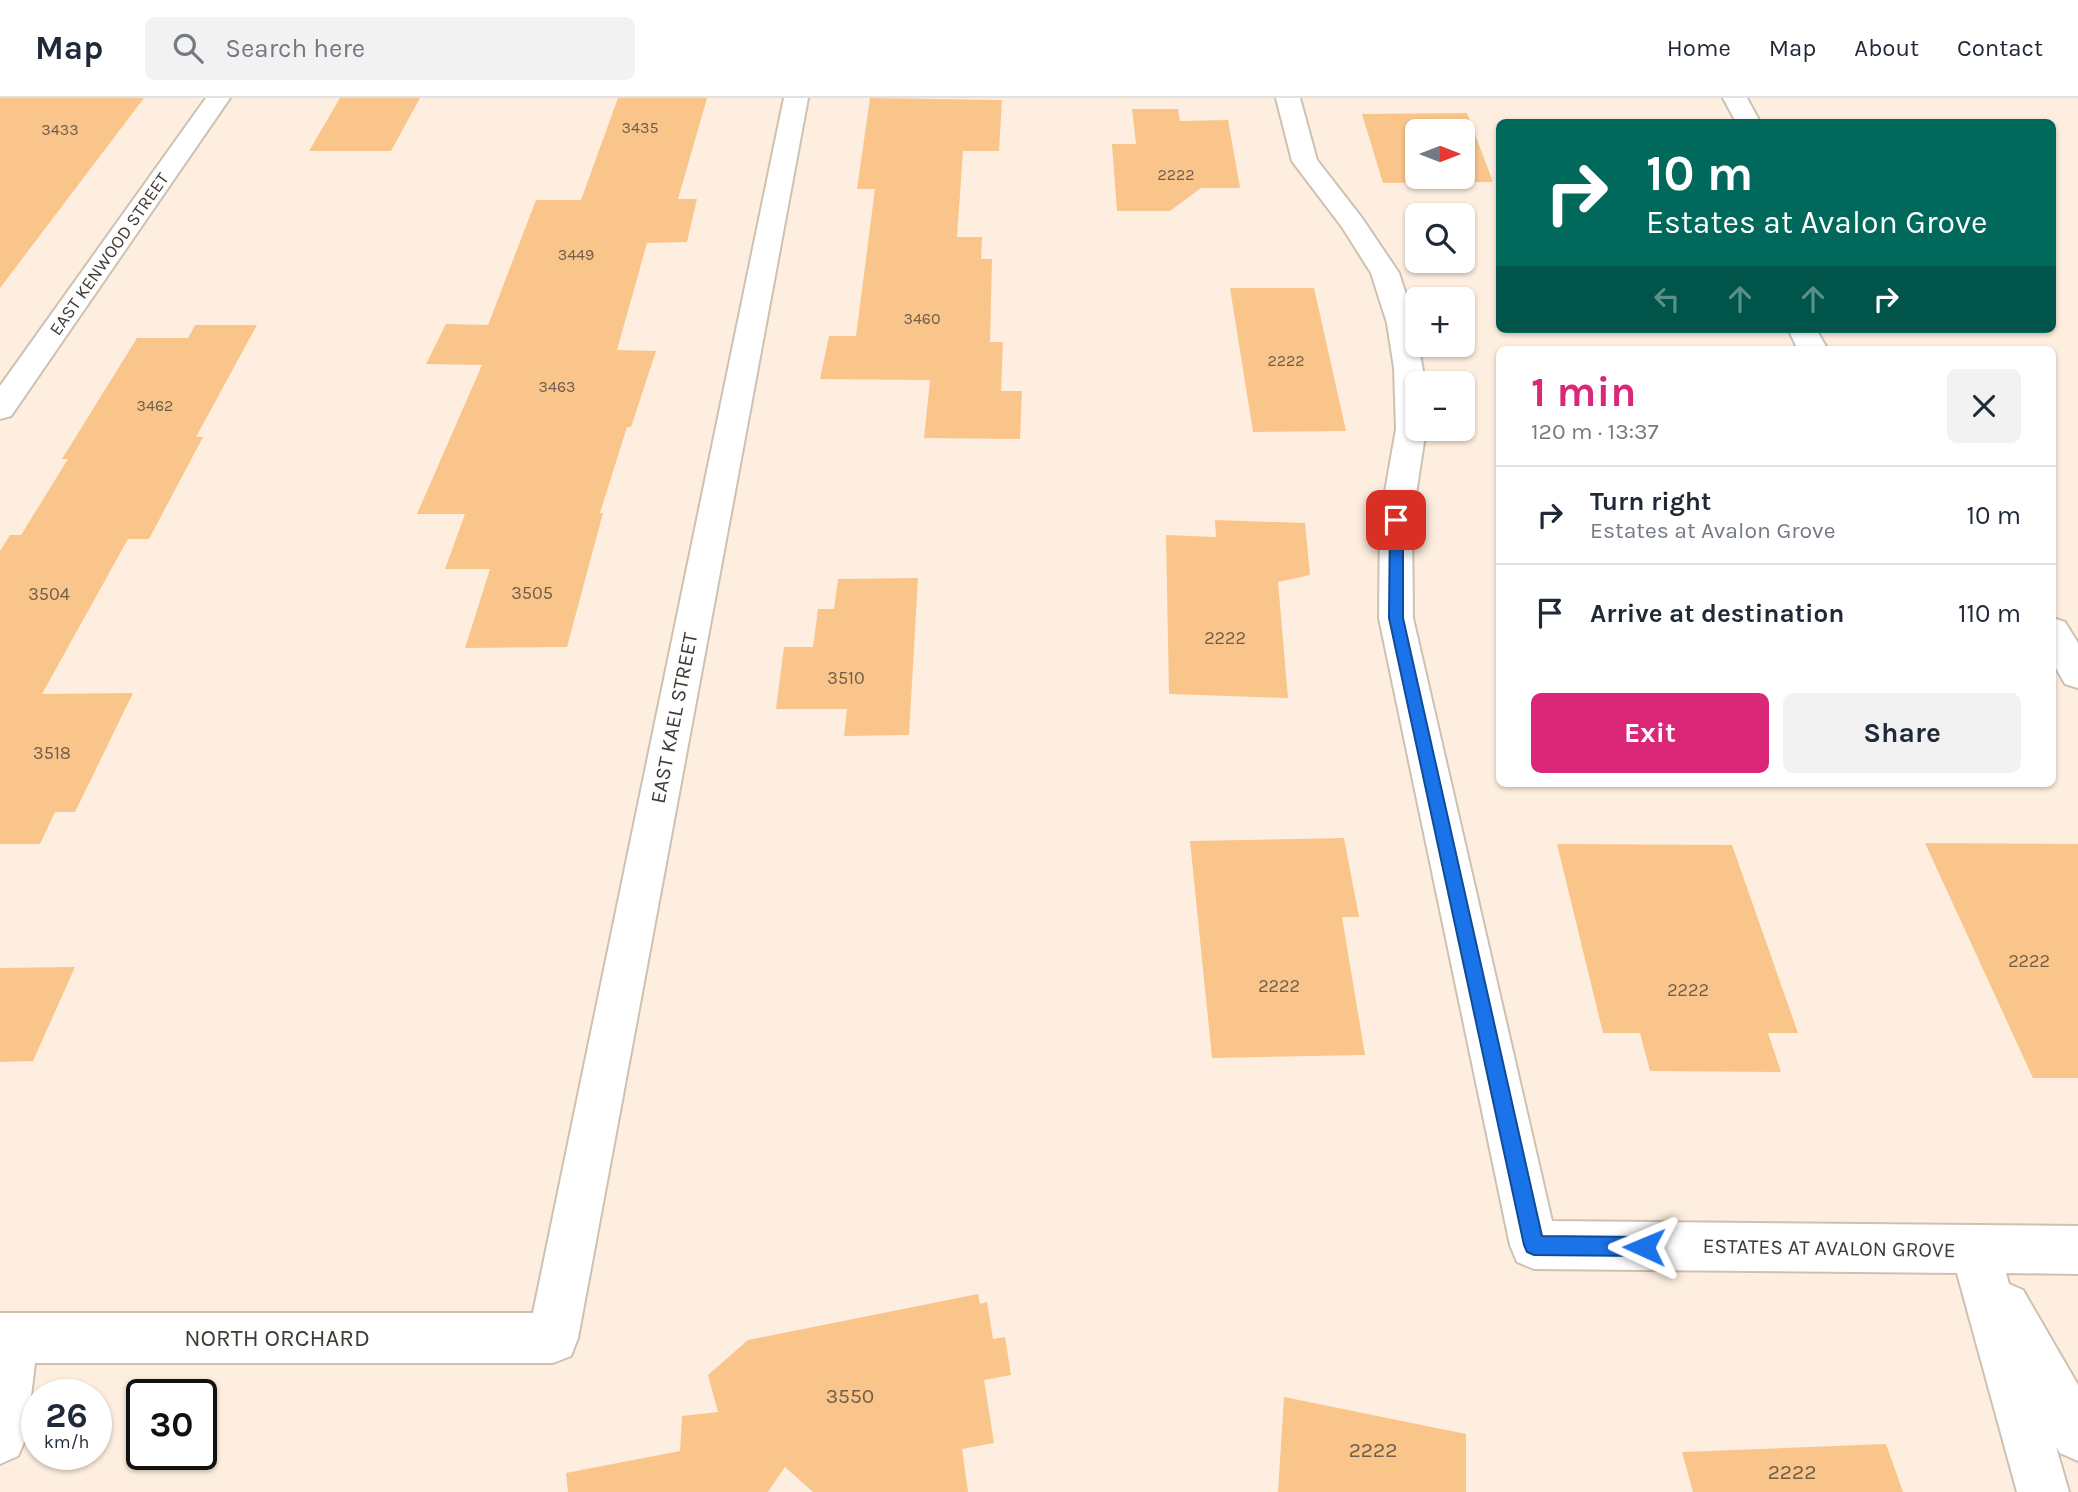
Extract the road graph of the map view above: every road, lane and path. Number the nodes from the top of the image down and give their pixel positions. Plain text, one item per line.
1 (218, 98) edge
2 (796, 98) edge
3 (1288, 98) edge
4 (1734, 98) edge
5 (1746, 119) edge
6 (0, 410) edge
7 (2056, 637) edge
8 (2078, 674) edge
9 (1975, 1250) junction
10 (2078, 1250) edge
11 (553, 1338) joint
12 (4, 1346) edge
13 (2078, 1435) edge
14 (0, 1438) edge
15 (2043, 1492) edge

1 - 6 street, EAST KENWOOD STREET
2 - 11 street, EAST KAEL STREET
3 - 9 street, ESTATES AT AVALON GROVE
4 - 5 street
7 - 8 street
9 - 10 street, ESTATES AT AVALON GROVE
9 - 13 street, ESTATES AT AVALON GROVE
9 - 15 street, ESTATES AT AVALON GROVE
11 - 12 street, NORTH ORCHARD
12 - 14 street

